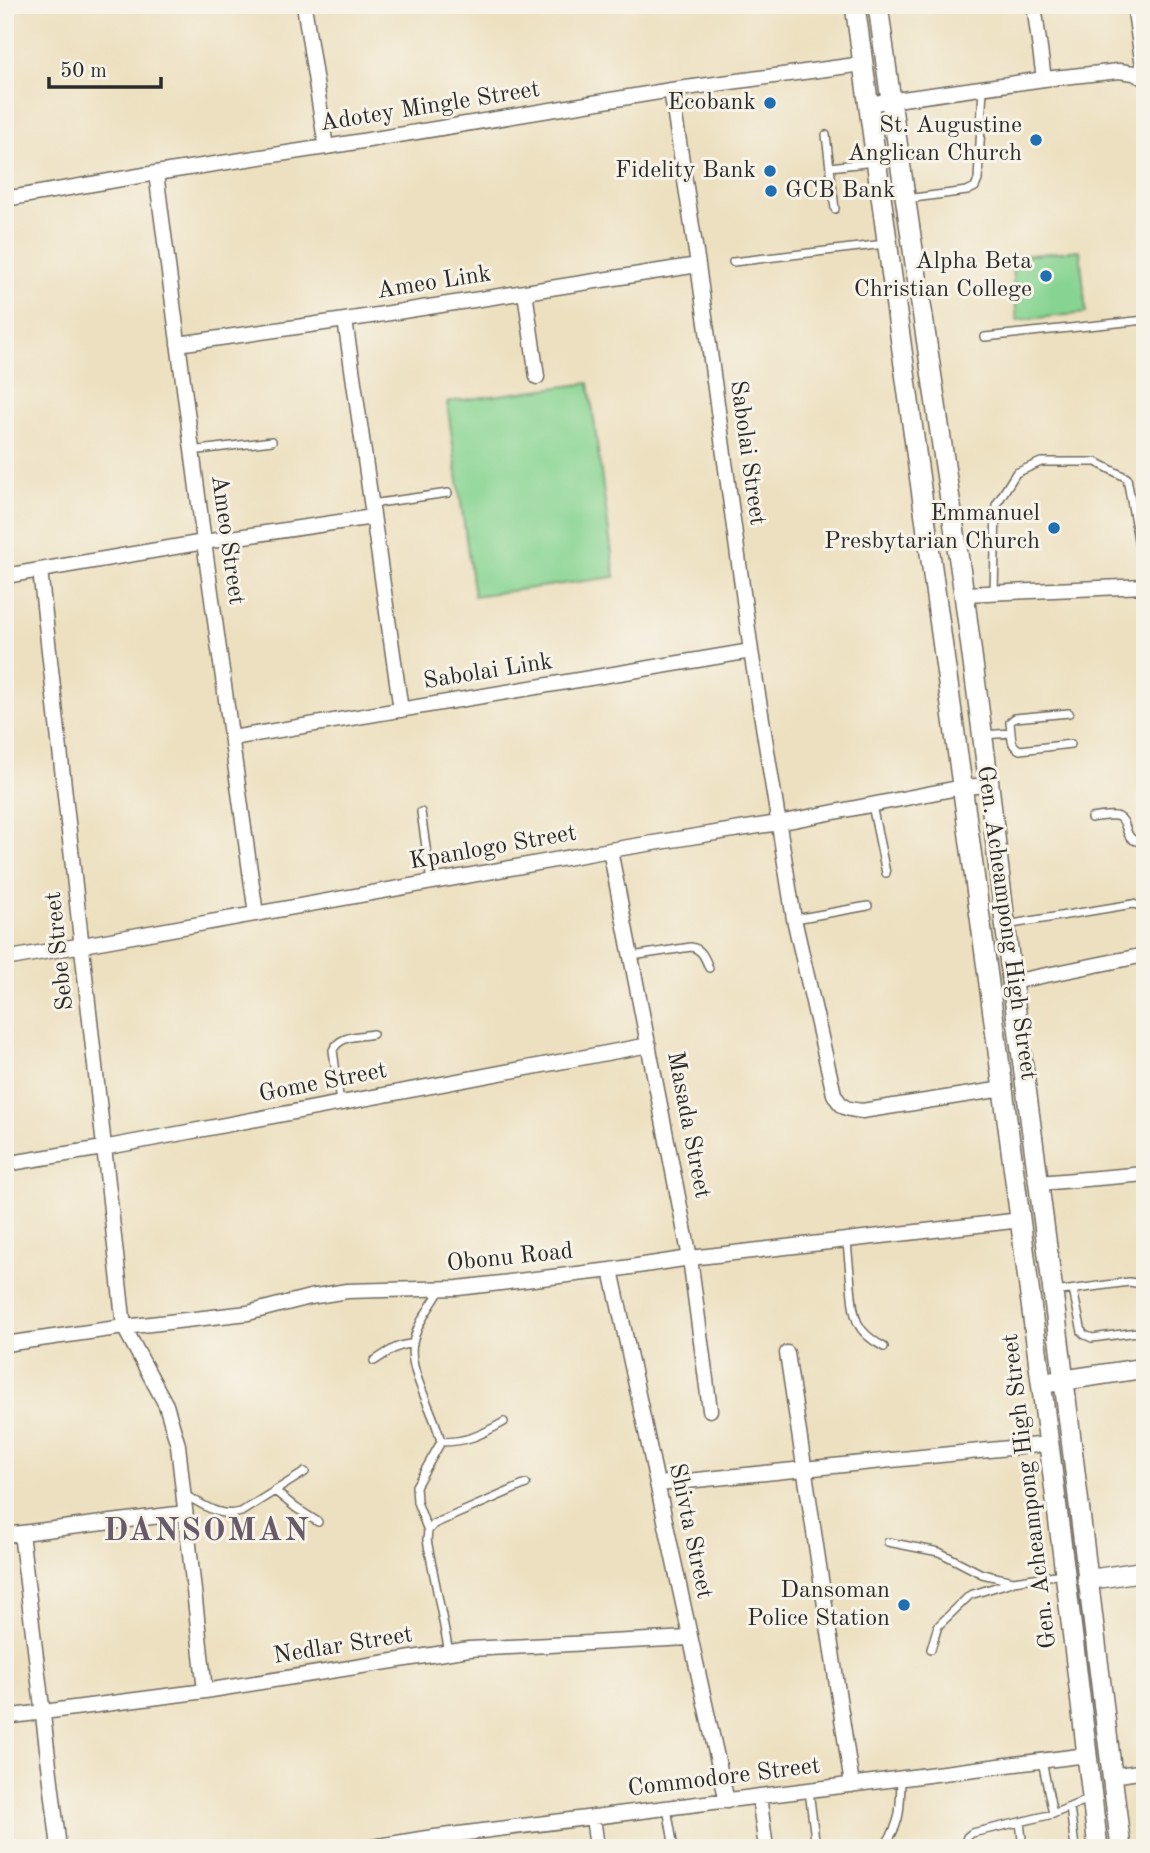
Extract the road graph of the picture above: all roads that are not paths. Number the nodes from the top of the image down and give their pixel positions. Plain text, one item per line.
1 (304, 5) edge
2 (855, 5) edge
3 (899, 5) edge
4 (1034, 5) edge
5 (1134, 5) edge
6 (878, 7) edge
7 (1143, 55) edge
8 (863, 64) junction
9 (1044, 79) junction
10 (1145, 79) edge
11 (983, 88) junction
12 (671, 90) junction
13 (891, 101) junction
14 (867, 104) junction
15 (826, 135) dead end
16 (326, 147) junction
17 (874, 162) junction
18 (830, 167) junction
19 (156, 173) junction
20 (5, 199) edge
21 (905, 199) junction
22 (835, 209) dead end
23 (886, 243) junction
24 (733, 262) dead end
25 (698, 265) junction
26 (525, 292) junction
27 (345, 320) junction
28 (1145, 320) edge
29 (985, 337) dead end
30 (178, 344) junction
31 (537, 377) dead end
32 (272, 441) dead end
33 (191, 451) junction
34 (448, 493) dead end
35 (372, 510) junction
36 (204, 542) junction
37 (40, 570) junction
38 (5, 576) edge
39 (1145, 579) edge
40 (1145, 586) edge
41 (994, 593) junction
42 (964, 594) junction
43 (751, 651) junction
44 (401, 710) junction
45 (1069, 713) dead end
46 (1011, 733) junction
47 (982, 735) junction
48 (232, 738) junction
49 (1071, 744) dead end
50 (989, 785) junction
51 (963, 787) junction
52 (872, 805) junction
53 (421, 812) dead end
54 (1091, 818) dead end
55 (778, 823) junction
56 (1145, 842) edge
57 (610, 850) junction
58 (886, 873) dead end
59 (431, 882) junction
60 (869, 906) dead end
61 (1145, 912) edge
62 (256, 914) junction
63 (794, 919) junction
64 (1006, 925) junction
65 (82, 945) junction
66 (1145, 955) edge
67 (632, 956) junction
68 (5, 959) edge
69 (709, 968) dead end
70 (1012, 982) junction
71 (373, 1034) dead end
72 (649, 1045) junction
73 (1003, 1089) junction
74 (340, 1103) junction
75 (103, 1148) junction
76 (5, 1164) edge
77 (1145, 1174) edge
78 (1039, 1183) junction
79 (1021, 1220) junction
80 (847, 1240) junction
81 (691, 1258) junction
82 (611, 1270) junction
83 (1145, 1287) edge
84 (441, 1288) junction
85 (1063, 1291) junction
86 (124, 1327) junction
87 (1145, 1331) edge
88 (5, 1344) edge
89 (413, 1344) junction
90 (884, 1348) dead end
91 (787, 1353) dead end
92 (373, 1361) dead end
93 (1145, 1368) edge
94 (1064, 1381) junction
95 (1042, 1383) junction
96 (710, 1410) dead end
97 (504, 1422) dead end
98 (441, 1442) junction
99 (1048, 1444) junction
100 (803, 1470) junction
101 (305, 1472) dead end
102 (526, 1484) dead end
103 (658, 1484) junction
104 (275, 1491) junction
105 (184, 1495) junction
106 (185, 1513) junction
107 (318, 1522) dead end
108 (428, 1531) junction
109 (21, 1533) junction
110 (5, 1535) edge
111 (888, 1542) dead end
112 (1145, 1571) edge
113 (1064, 1574) junction
114 (1087, 1580) junction
115 (1013, 1581) junction
116 (689, 1638) junction
117 (931, 1650) dead end
118 (450, 1652) junction
119 (205, 1691) junction
120 (42, 1712) junction
121 (5, 1717) edge
122 (1087, 1755) junction
123 (1042, 1761) junction
124 (1145, 1771) edge
125 (1112, 1776) junction
126 (901, 1779) junction
127 (852, 1785) junction
128 (809, 1790) junction
129 (759, 1797) junction
130 (1092, 1797) junction
131 (727, 1801) junction
132 (1070, 1807) junction
133 (667, 1808) junction
134 (1053, 1814) junction
135 (593, 1817) junction
136 (1020, 1822) junction
137 (428, 1843) edge
138 (59, 1848) edge
139 (367, 1848) edge
140 (597, 1848) edge
141 (674, 1848) edge
142 (766, 1848) edge
143 (816, 1848) edge
144 (883, 1848) edge
145 (963, 1848) edge
146 (1023, 1848) edge
147 (1075, 1848) edge
148 (1098, 1848) edge
149 (1121, 1848) edge

1 - 16 street
2 - 8 main road, Gen. Acheampong High Street
3 - 6 lane
4 - 9 street
5 - 7 street
6 - 13 main road, Gen. Acheampong High Street
7 - 10 street
8 - 12 street, Adotey Mingle Street
8 - 14 main road, Gen. Acheampong High Street
9 - 10 street
9 - 11 street
11 - 13 street
11 - 21 lane
12 - 16 street, Adotey Mingle Street
12 - 25 street, Sabolai Street
13 - 14 street
13 - 21 main road, Gen. Acheampong High Street
14 - 17 main road, Gen. Acheampong High Street
15 - 18 lane
16 - 19 street, Adotey Mingle Street
17 - 18 lane
17 - 23 main road, Gen. Acheampong High Street
18 - 22 lane
19 - 20 street, Adotey Mingle Street
19 - 30 street, Ameo Street
21 - 42 main road, Gen. Acheampong High Street
23 - 24 lane
23 - 51 main road, Gen. Acheampong High Street
25 - 26 street, Ameo Link
25 - 43 street, Sabolai Street
26 - 27 street, Ameo Link
26 - 31 street
27 - 30 street, Ameo Link
27 - 35 street
28 - 29 lane
30 - 33 street, Ameo Street
32 - 33 lane
33 - 36 street, Ameo Street
34 - 35 lane
35 - 36 street
35 - 44 street
36 - 37 street
36 - 48 street, Ameo Street
37 - 38 street
37 - 65 street, Sebe Street
39 - 41 lane
40 - 41 street
41 - 42 street
42 - 47 main road, Gen. Acheampong High Street
43 - 44 street, Sabolai Link
43 - 55 street, Sabolai Street
44 - 48 street, Sabolai Link
45 - 46 lane
46 - 47 lane
46 - 49 lane
47 - 50 main road, Gen. Acheampong High Street
48 - 62 street, Ameo Street
50 - 51 street, Kpanlogo Street
50 - 64 main road, Gen. Acheampong High Street
51 - 52 street, Kpanlogo Street
51 - 73 main road, Gen. Acheampong High Street
52 - 55 street, Kpanlogo Street
52 - 58 lane
53 - 59 lane
54 - 56 lane
55 - 57 street, Kpanlogo Street
55 - 63 street, Sabolai Street
57 - 59 street, Kpanlogo Street
57 - 67 street, Masada Street
59 - 62 street, Kpanlogo Street
60 - 63 lane
61 - 64 lane
62 - 65 street, Kpanlogo Street
63 - 73 street, Sabolai Street
64 - 70 main road, Gen. Acheampong High Street
65 - 68 street, Kpanlogo Street
65 - 75 street, Sebe Street
66 - 70 street
67 - 69 lane
67 - 72 street, Masada Street
70 - 78 main road, Gen. Acheampong High Street
71 - 74 lane
72 - 74 street, Gome Street
72 - 81 street, Masada Street
73 - 79 main road, Gen. Acheampong High Street
74 - 75 street, Gome Street
75 - 76 street, Gome Street
75 - 86 street, Sebe Street
77 - 78 street
78 - 85 main road, Gen. Acheampong High Street
79 - 80 street, Obonu Road
79 - 95 main road, Gen. Acheampong High Street
80 - 81 street, Obonu Road
80 - 90 lane
81 - 82 street, Obonu Road
81 - 96 street, Masada Street
82 - 84 street, Obonu Road
82 - 103 street, Shivta Street
83 - 85 lane
84 - 86 street, Obonu Road
84 - 89 lane
85 - 87 lane
85 - 94 main road, Gen. Acheampong High Street
86 - 88 street, Obonu Road
86 - 105 street
89 - 92 lane
89 - 98 lane
91 - 100 street
93 - 94 main road
94 - 95 main road
94 - 114 main road, Gen. Acheampong High Street
95 - 99 main road, Gen. Acheampong High Street
97 - 98 lane
98 - 108 lane
99 - 100 street
99 - 113 main road, Gen. Acheampong High Street
100 - 103 street
100 - 127 street
101 - 104 lane
102 - 108 lane
103 - 116 street, Shivta Street
104 - 105 lane
104 - 107 lane
105 - 106 street
106 - 109 street
106 - 119 street
108 - 118 lane
109 - 110 street
109 - 120 street
111 - 115 lane
112 - 114 main road
113 - 115 lane
113 - 122 main road, Gen. Acheampong High Street
114 - 125 main road, Gen. Acheampong High Street
115 - 117 lane
116 - 118 street, Nedlar Street
116 - 131 street, Shivta Street
118 - 119 street, Nedlar Street
119 - 120 street, Nedlar Street
120 - 121 street, Nedlar Street
120 - 138 street
122 - 123 street, Commodore Street
122 - 130 main road, Gen. Acheampong High Street
123 - 126 street, Commodore Street
123 - 134 lane
124 - 125 street
125 - 149 main road, Gen. Acheampong High Street
126 - 127 street, Commodore Street
126 - 144 lane
127 - 128 street, Commodore Street
128 - 129 street, Commodore Street
128 - 143 lane
129 - 131 street, Commodore Street
129 - 142 street
130 - 132 lane
130 - 148 main road, Gen. Acheampong High Street
131 - 133 street, Commodore Street
132 - 134 lane
132 - 147 lane
133 - 135 street, Commodore Street
133 - 141 lane
134 - 136 lane
135 - 137 street, Commodore Street
135 - 140 street
136 - 145 lane
136 - 146 lane
137 - 139 street, Commodore Street

